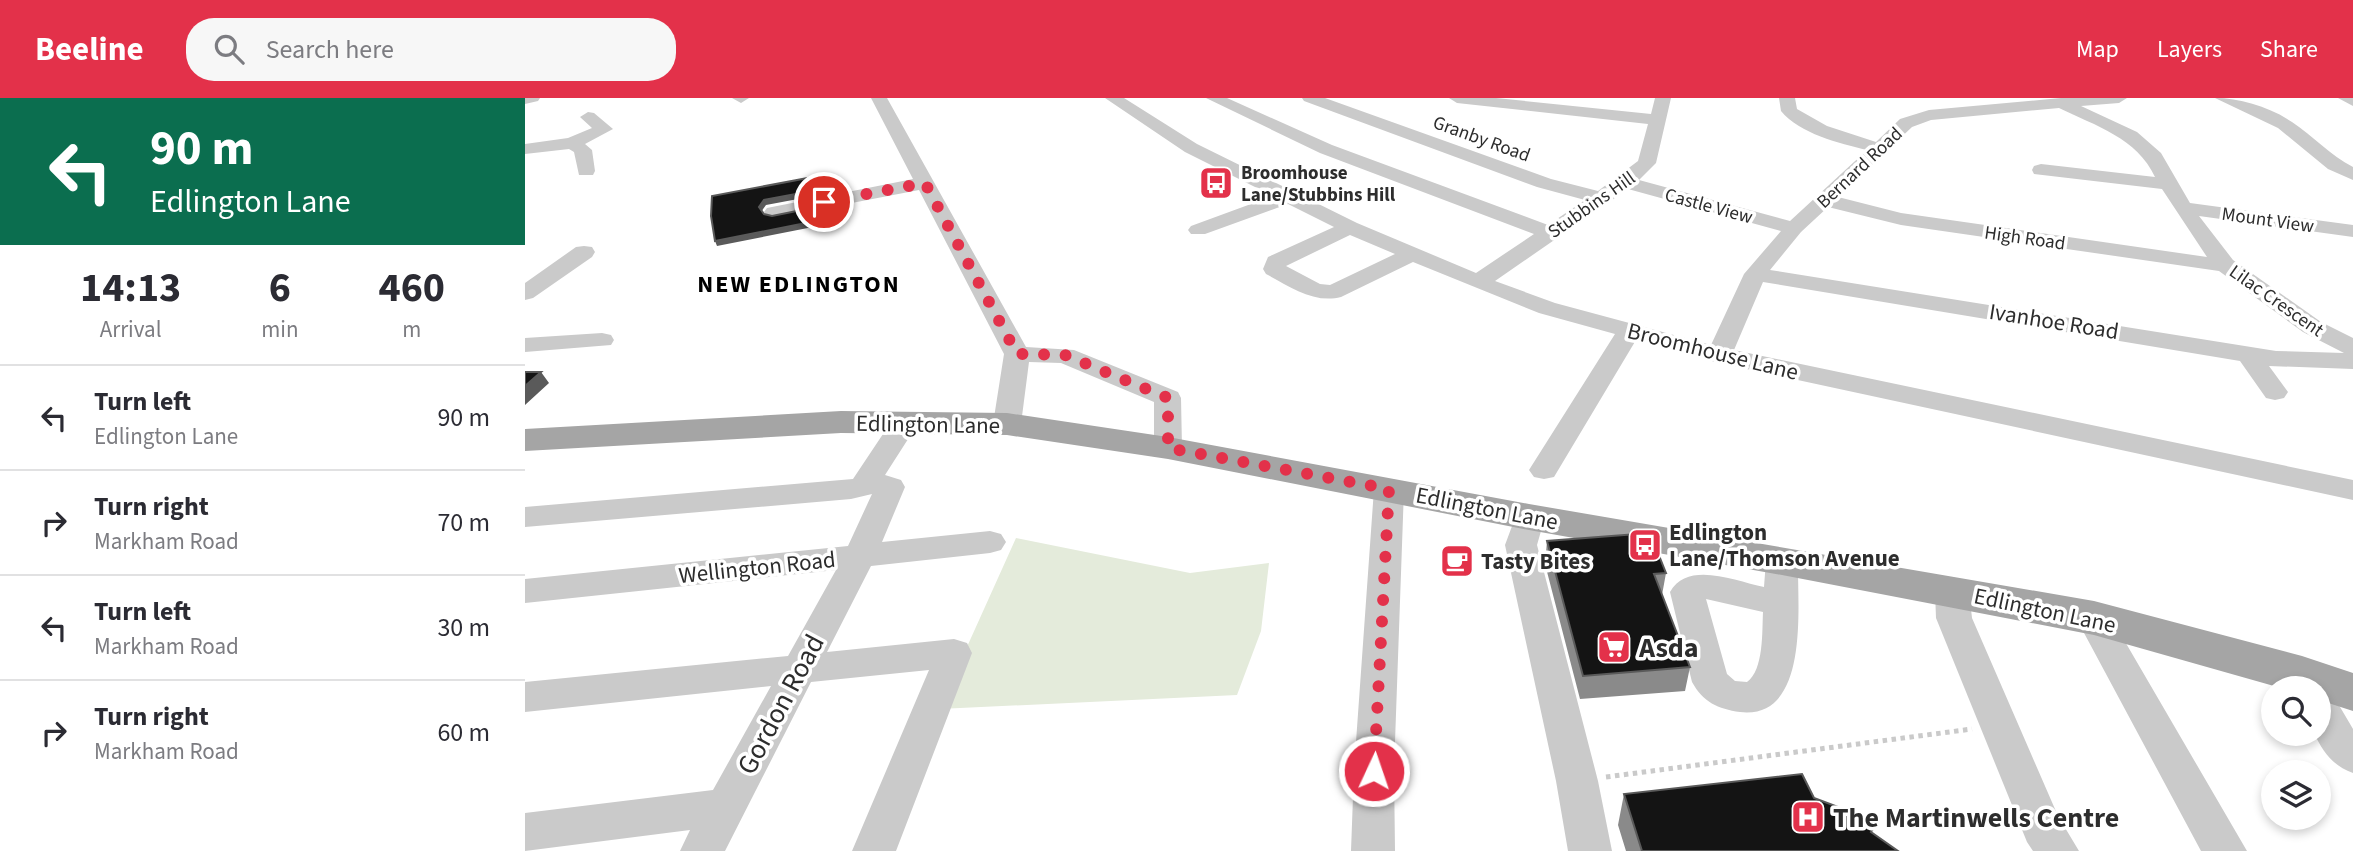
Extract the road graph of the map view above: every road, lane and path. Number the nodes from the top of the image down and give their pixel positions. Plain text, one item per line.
1 (532, 98) edge
2 (879, 98) edge
3 (1113, 98) edge
4 (1215, 98) edge
5 (1310, 98) edge
6 (1457, 98) edge
7 (1663, 98) edge
8 (1787, 98) edge
9 (2119, 98) edge
10 (2223, 98) edge
11 (2346, 98) edge
12 (525, 99) edge
13 (2353, 101) edge
14 (1522, 102) edge
15 (2061, 103) junction
16 (588, 117) dead end
17 (1658, 120) junction
18 (572, 143) junction
19 (1879, 148) junction
20 (525, 149) edge
21 (2038, 170) dead end
22 (586, 171) dead end
23 (2353, 174) edge
24 (1625, 182) junction
25 (925, 183) junction
26 (2168, 184) junction
27 (1289, 197) junction
28 (1600, 198) junction
29 (1825, 200) junction
30 (2183, 208) junction
31 (774, 212) dead end
32 (1508, 216) junction
33 (1350, 227) junction
34 (1479, 228) dead end
35 (1794, 228) junction
36 (1198, 230) dead end
37 (2353, 231) edge
38 (1550, 233) junction
39 (584, 252) dead end
40 (1412, 254) junction
41 (2225, 265) junction
42 (1755, 274) junction
43 (1478, 282) junction
44 (525, 293) edge
45 (1629, 331) junction
46 (602, 340) dead end
47 (525, 345) edge
48 (2350, 348) edge
49 (1017, 354) junction
50 (2248, 354) junction
51 (1719, 355) junction
52 (2275, 392) dead end
53 (905, 422) junction
54 (1007, 424) junction
55 (525, 440) edge
56 (1168, 448) junction
57 (1543, 470) dead end
58 (876, 483) junction
59 (1389, 489) junction
60 (2353, 490) edge
61 (525, 517) edge
62 (1529, 517) junction
63 (989, 542) dead end
64 (859, 557) junction
65 (1782, 560) junction
66 (1952, 591) junction
67 (525, 592) edge
68 (1780, 603) dead end
69 (2094, 618) junction
70 (799, 668) junction
71 (2270, 676) edge
72 (2331, 690) edge
73 (2353, 692) edge
74 (525, 697) edge
75 (1999, 725) junction
76 (2331, 728) edge
77 (2353, 756) edge
78 (1576, 774) junction
79 (724, 807) junction
80 (530, 838) edge
81 (702, 851) edge
82 (874, 851) edge
83 (1373, 851) edge
84 (1590, 851) edge
85 (2057, 851) edge
86 (2225, 851) edge

1 - 12 street
2 - 25 street
3 - 27 street, Broomhouse Lane
4 - 32 street
5 - 28 street, Granby Road
6 - 14 street
7 - 17 street, Stubbins Hill
8 - 19 street
9 - 15 street, Bernard Road
10 - 23 street
11 - 13 street
14 - 17 street
15 - 19 street, Bernard Road
15 - 26 street, Lilac Crescent
16 - 18 street
17 - 24 street, Stubbins Hill
18 - 20 street
18 - 22 street
19 - 29 street, Bernard Road
21 - 26 street
24 - 28 street, Stubbins Hill
24 - 35 street, Castle View
25 - 31 street
25 - 49 street
26 - 30 street, Lilac Crescent
27 - 33 street, Broomhouse Lane
27 - 36 street
28 - 38 street, Stubbins Hill
29 - 35 street, Bernard Road
29 - 41 street, High Road
30 - 37 street, Mount View
30 - 41 street, Lilac Crescent
32 - 34 street
32 - 38 street
33 - 40 street, Broomhouse Lane
33 - 40 street
35 - 42 street, Bernard Road
38 - 43 street, Stubbins Hill
39 - 44 street
40 - 43 street, Broomhouse Lane
41 - 48 street, Lilac Crescent
42 - 50 street, Ivanhoe Road
42 - 51 street, Bernard Road
43 - 45 street, Broomhouse Lane
45 - 51 street, Broomhouse Lane
45 - 57 street
46 - 47 street
48 - 50 street, Ivanhoe Road
49 - 54 street
49 - 56 street
50 - 52 street
51 - 60 street, Broomhouse Lane
53 - 54 main road, Edlington Lane
53 - 55 main road, Edlington Lane
53 - 58 street
54 - 56 main road, Edlington Lane
56 - 59 main road, Edlington Lane
58 - 61 street
58 - 64 street, Gordon Road
59 - 62 main road, Edlington Lane
59 - 83 street
62 - 65 main road, Edlington Lane
62 - 78 street
63 - 64 street, Wellington Road
64 - 67 street, Wellington Road
64 - 70 street, Gordon Road
65 - 66 main road, Edlington Lane
65 - 68 street
66 - 69 main road, Edlington Lane
66 - 75 street
69 - 71 main road, Edlington Lane
69 - 86 street
70 - 74 street
70 - 79 street, Gordon Road
70 - 82 street
72 - 73 main road, Edlington Lane
75 - 78 path
75 - 85 street
76 - 77 street
78 - 84 street
79 - 80 street
79 - 81 street, Gordon Road

